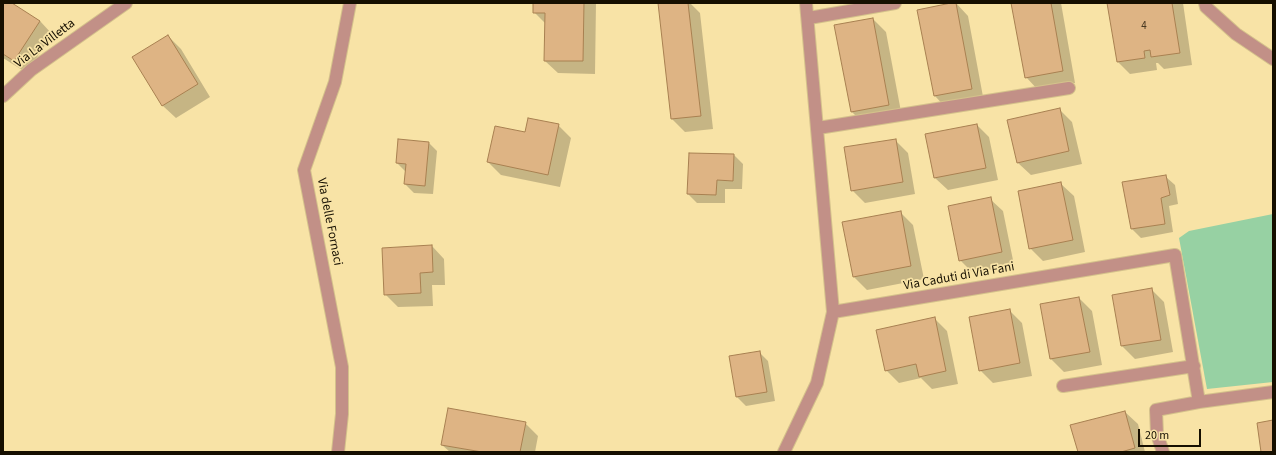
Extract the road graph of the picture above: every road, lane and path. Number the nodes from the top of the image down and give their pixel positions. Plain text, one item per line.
1 (126, 3) edge
2 (350, 3) edge
3 (806, 3) edge
4 (895, 3) edge
5 (1205, 3) edge
6 (809, 18) junction
7 (1273, 59) edge
8 (1069, 88) dead end
9 (3, 96) edge
10 (818, 128) junction
11 (833, 312) junction
12 (1194, 366) junction
13 (1063, 386) dead end
14 (1273, 392) edge
15 (1198, 402) junction
16 (338, 452) edge
17 (784, 452) edge
18 (1162, 452) edge

1 - 9 street, Via La Villetta
2 - 16 street, Via delle Fornaci
3 - 6 street
4 - 6 street
5 - 7 street
6 - 10 street
8 - 10 street
10 - 11 street
11 - 12 street, Via Caduti di Via Fani
11 - 17 street
12 - 13 street
12 - 15 street, Via Caduti di Via Fani
14 - 15 street
15 - 18 street

